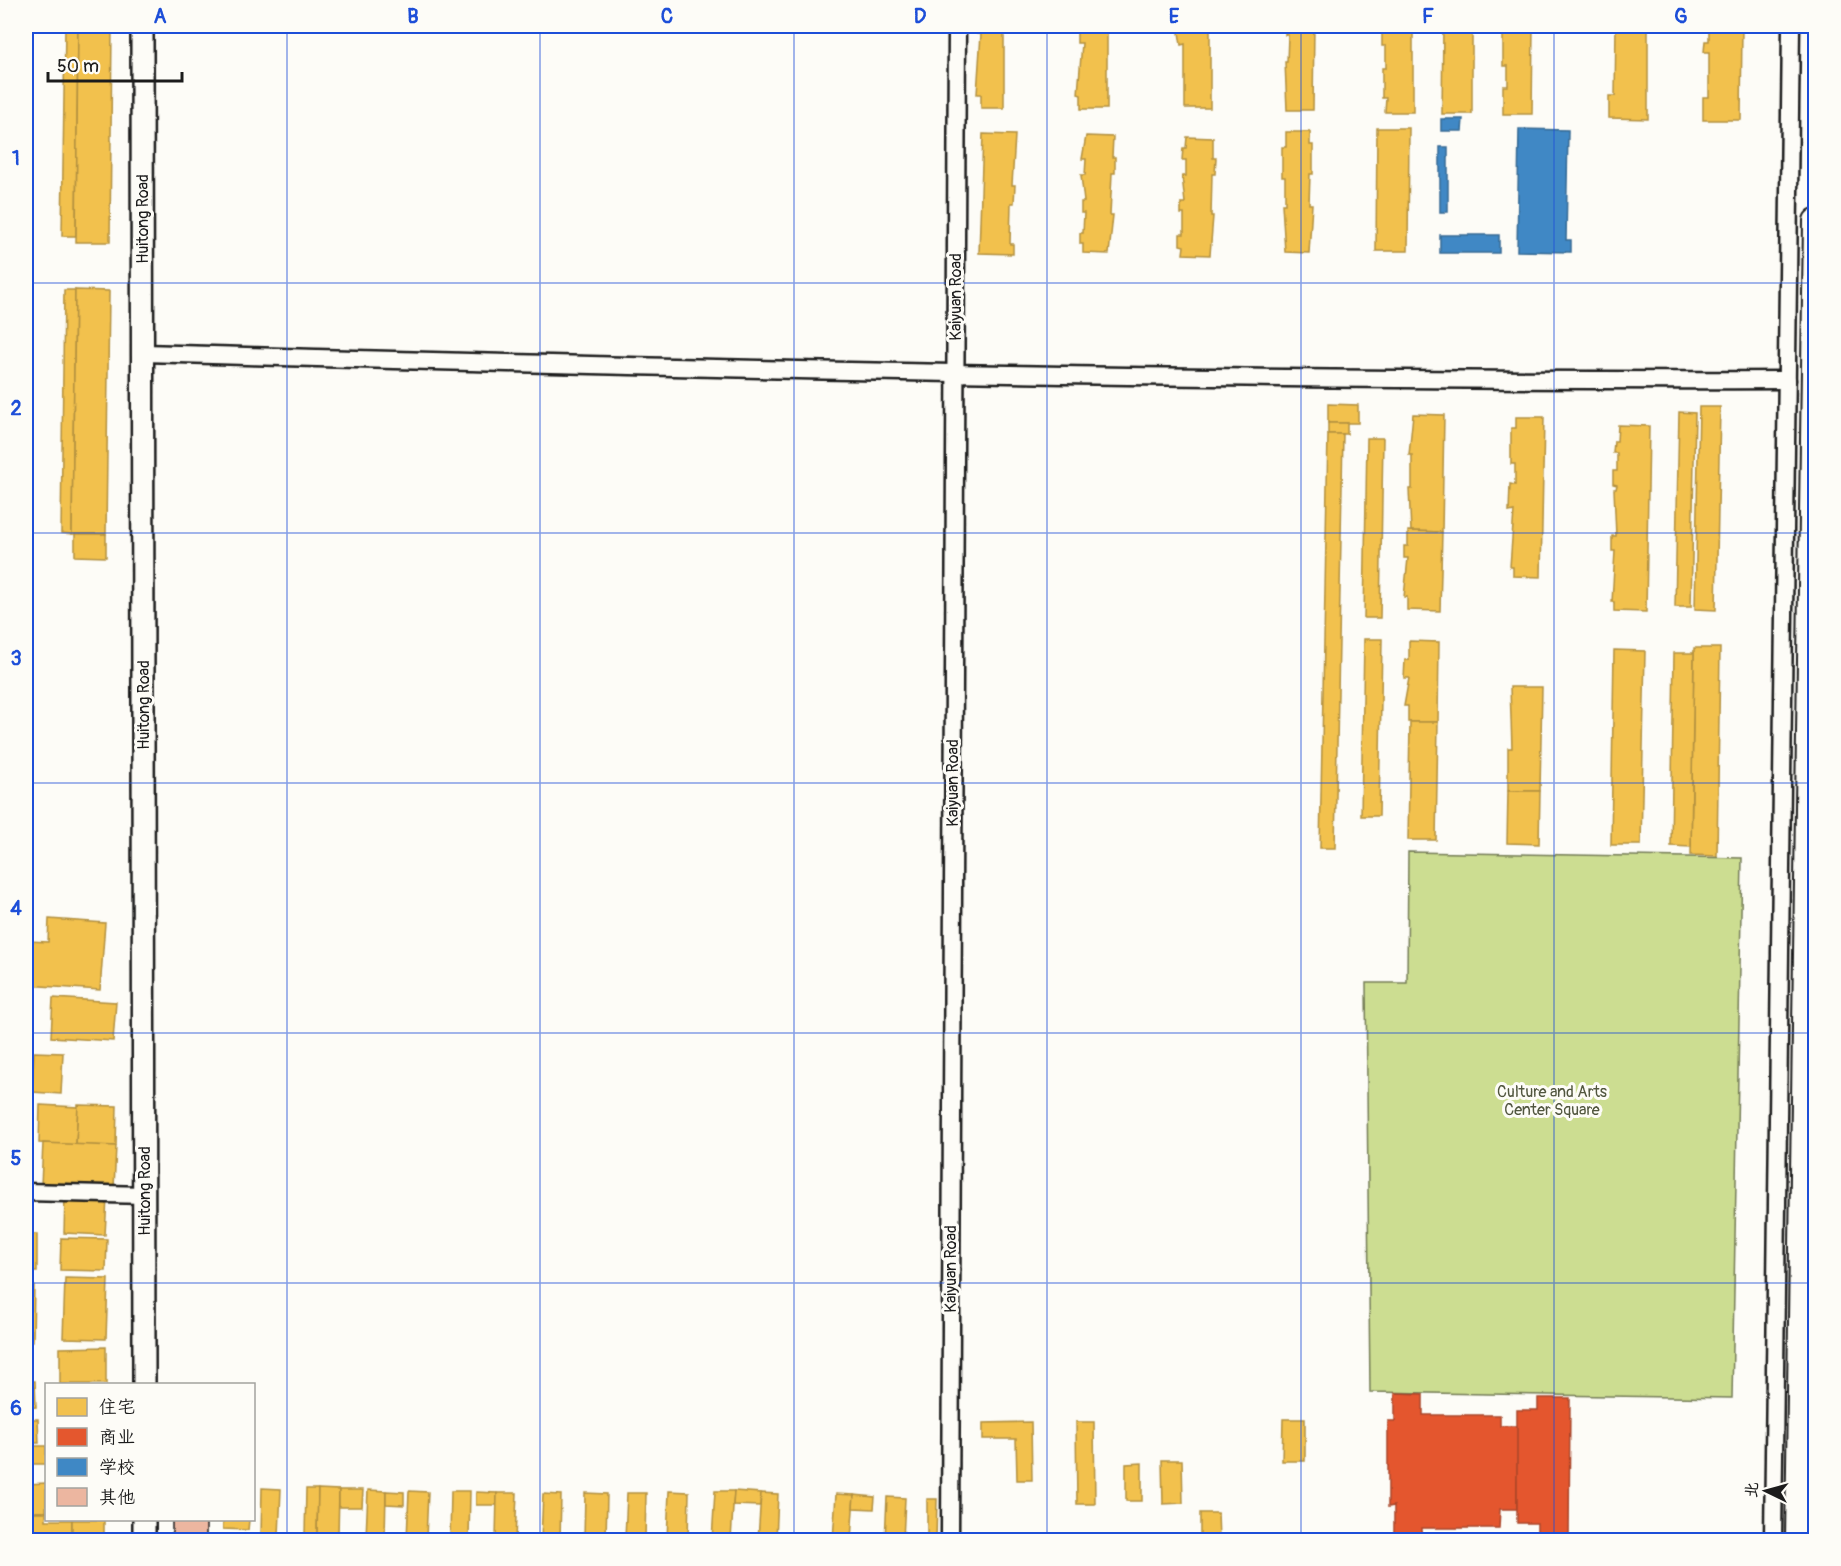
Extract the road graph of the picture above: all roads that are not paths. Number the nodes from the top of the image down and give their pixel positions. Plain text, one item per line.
1 (142, 26) edge
2 (957, 26) edge
3 (1791, 26) edge
4 (1815, 221) edge
5 (144, 353) junction
6 (955, 373) junction
7 (1787, 380) junction
8 (26, 1192) edge
9 (145, 1195) junction
10 (144, 1383) edge
11 (144, 1521) edge
12 (144, 1540) edge
13 (950, 1540) edge
14 (1773, 1540) edge
15 (1798, 1540) edge

1 - 5 street, Huitong Road
2 - 6 street, Kaiyuan Road
3 - 7 street
4 - 15 main road
5 - 6 street
5 - 9 street, Huitong Road
6 - 7 street
6 - 13 street, Kaiyuan Road
7 - 14 street
8 - 9 street
9 - 10 street, Huitong Road
11 - 12 street

